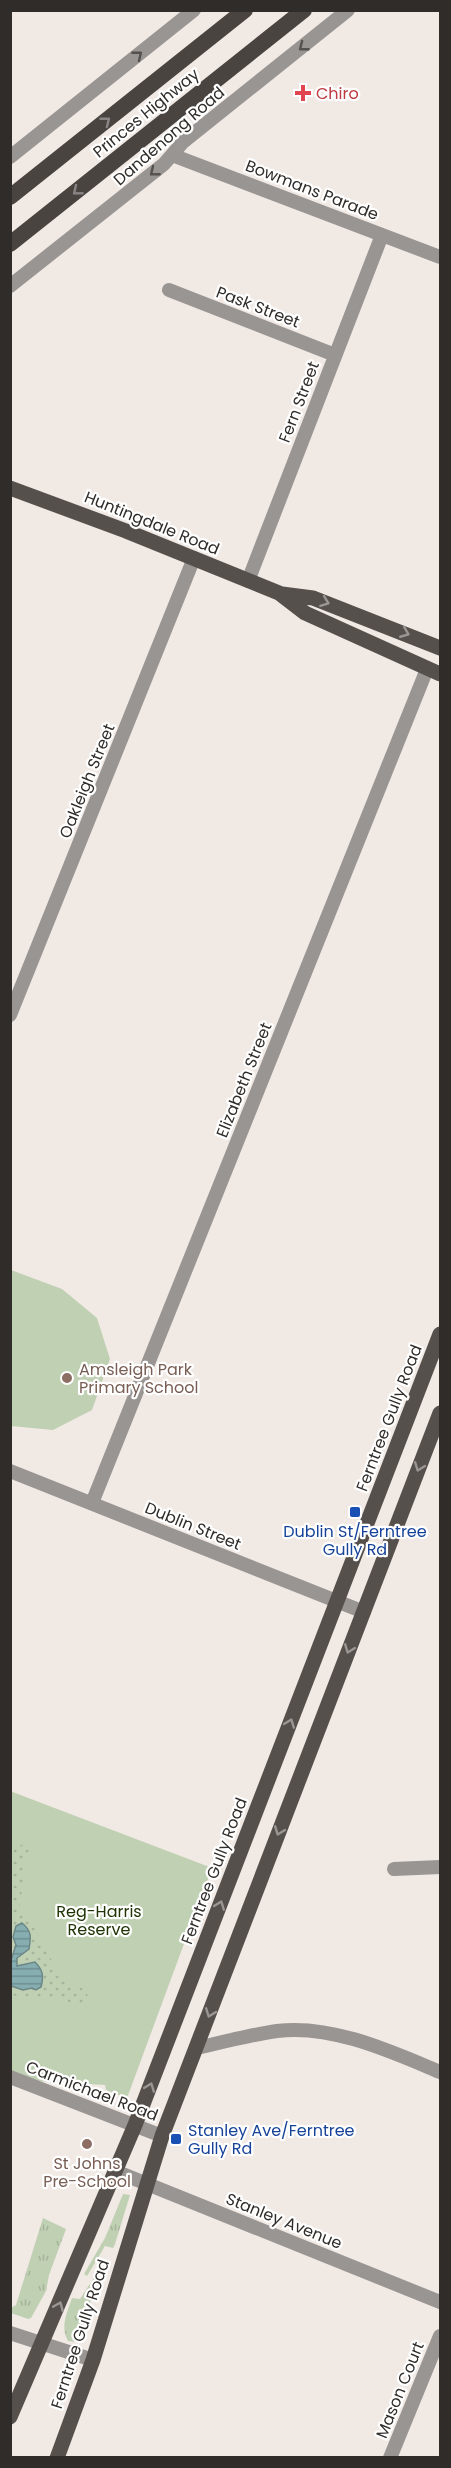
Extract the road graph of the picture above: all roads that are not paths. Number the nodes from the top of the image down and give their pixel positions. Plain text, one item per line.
1 (194, 10) edge
2 (245, 10) edge
3 (303, 10) edge
4 (348, 10) edge
5 (172, 154) junction
6 (10, 157) edge
7 (10, 197) edge
8 (382, 235) junction
9 (10, 244) edge
10 (441, 257) edge
11 (10, 286) edge
12 (169, 290) dead end
13 (335, 355) junction
14 (10, 488) edge
15 (194, 558) junction
16 (248, 580) junction
17 (279, 593) junction
18 (440, 648) edge
19 (434, 671) edge
20 (10, 1015) edge
21 (441, 1334) edge
22 (441, 1413) edge
23 (438, 1429) edge
24 (10, 1471) edge
25 (92, 1503) junction
26 (337, 1602) junction
27 (364, 1612) junction
28 (441, 1867) edge
29 (394, 1869) dead end
30 (197, 2048) junction
31 (441, 2072) edge
32 (10, 2077) edge
33 (135, 2125) junction
34 (162, 2136) junction
35 (115, 2171) junction
36 (146, 2183) junction
37 (441, 2302) edge
38 (10, 2333) edge
39 (441, 2336) edge
40 (44, 2343) junction
41 (93, 2360) junction
42 (10, 2417) edge
43 (57, 2457) edge
44 (390, 2457) edge

6 -> 1 street
7 -> 2 highway, Princes Highway
3 -> 9 highway, Princes Highway
4 -> 5 street, Dandenong Road
5 - 8 street, Bowmans Parade
5 -> 11 street, Dandenong Road
8 - 10 street, Bowmans Parade
8 - 13 street, Fern Street
12 - 13 street, Pask Street
13 - 16 street, Fern Street
14 - 15 main road, Huntingdale Road
15 - 16 main road, Huntingdale Road
15 - 20 street, Oakleigh Street
16 - 17 main road, Huntingdale Road
17 -> 18 main road, Huntingdale Road
17 - 19 main road, Huntingdale Road
19 - 25 street, Elizabeth Street
21 - 26 main road, Ferntree Gully Road
22 - 23 main road, Ferntree Gully Road
23 -> 27 main road, Ferntree Gully Road
24 - 25 street, Dublin Street
25 - 26 street, Dublin Street
26 - 27 street, Dublin Street
33 -> 26 main road, Ferntree Gully Road
27 -> 30 main road, Ferntree Gully Road
28 - 29 street
30 - 31 street
30 - 34 main road, Ferntree Gully Road
32 - 33 street, Carmichael Road
33 - 34 street, Carmichael Road
33 - 35 main road, Ferntree Gully Road
34 - 36 main road, Ferntree Gully Road
35 - 36 street, Stanley Avenue
40 -> 35 main road, Ferntree Gully Road
36 - 37 street, Stanley Avenue
36 - 41 main road, Ferntree Gully Road
38 - 40 street
39 - 44 street, Mason Court
40 - 41 street
40 - 42 main road, Ferntree Gully Road
41 - 43 main road, Ferntree Gully Road

